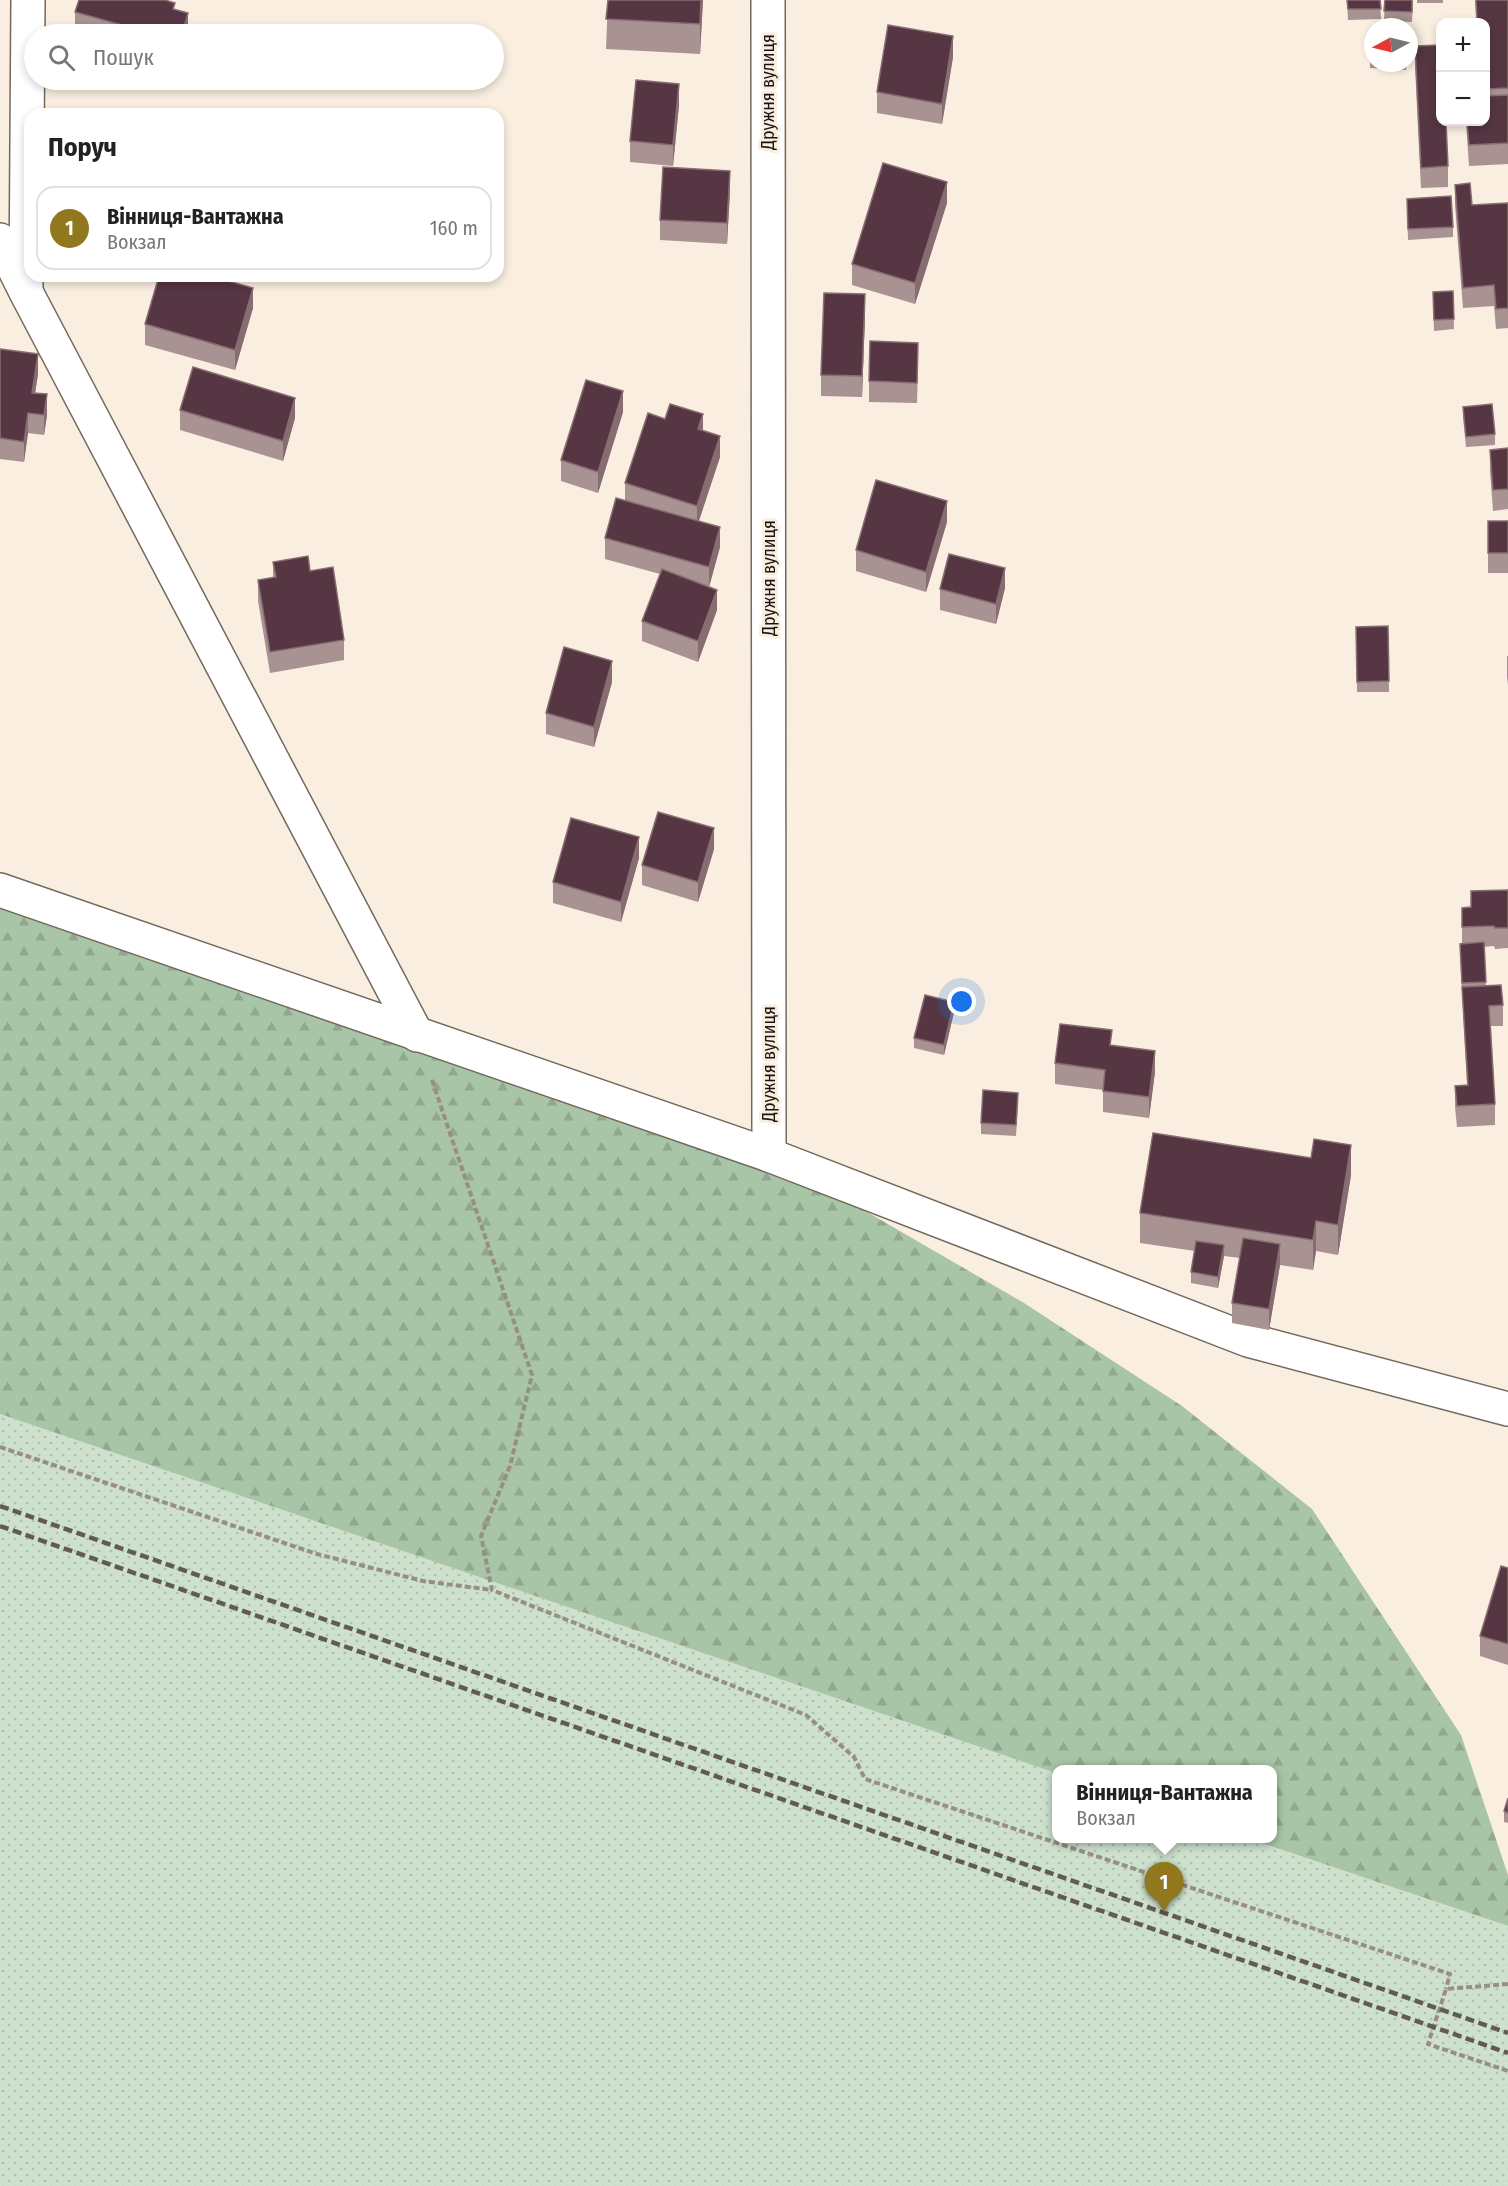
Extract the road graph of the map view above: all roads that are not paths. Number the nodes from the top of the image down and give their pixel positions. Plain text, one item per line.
1 (28, 0) edge
2 (768, 0) edge
3 (28, 24) edge
4 (27, 90) edge
5 (27, 108) edge
6 (0, 240) edge
7 (26, 282) edge
8 (26, 292) junction
9 (0, 890) edge
10 (417, 1035) junction
11 (769, 1155) junction
12 (1508, 1409) edge

1 - 3 street
2 - 11 street, Дружня вулиця
4 - 5 street
6 - 8 street
7 - 8 street
8 - 10 street
9 - 10 street
10 - 11 street
11 - 12 street

